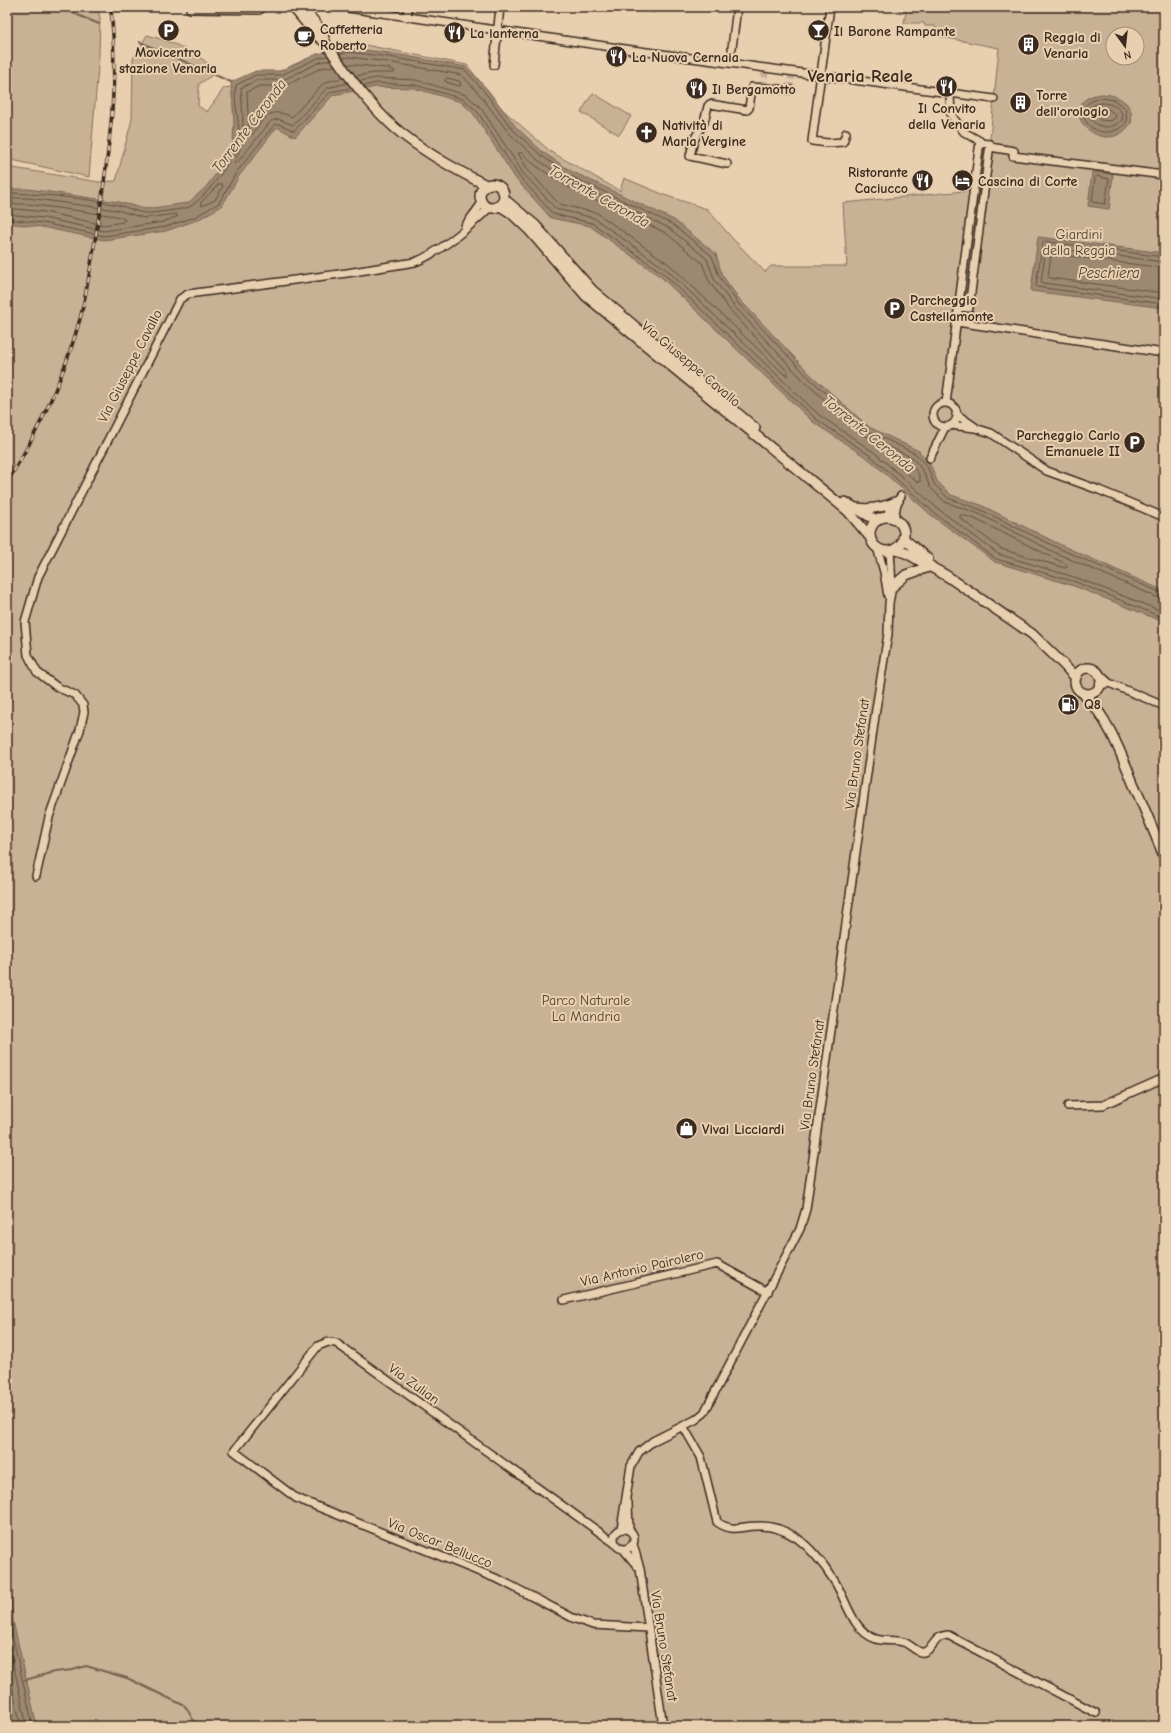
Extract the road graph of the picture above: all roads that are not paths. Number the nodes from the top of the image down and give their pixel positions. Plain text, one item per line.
1 (264, 7) edge
2 (293, 7) edge
3 (302, 7) edge
4 (408, 7) edge
5 (500, 7) edge
6 (737, 7) edge
7 (830, 7) edge
8 (348, 8) dead end
9 (190, 9) dead end
10 (407, 17) junction
11 (498, 30) junction
12 (326, 45) junction
13 (732, 48) tunnel mouth
14 (494, 65) dead end
15 (821, 76) junction
16 (790, 90) dead end
17 (950, 94) junction
18 (994, 99) dead end
19 (846, 133) dead end
20 (980, 142) junction
21 (990, 148) junction
22 (727, 164) dead end
23 (1164, 175) edge
24 (483, 188) junction
25 (502, 202) junction
26 (485, 206) junction
27 (959, 307) junction
28 (957, 322) junction
29 (1164, 353) edge
30 (946, 404) junction
31 (956, 414) junction
32 (945, 426) junction
33 (975, 428) junction
34 (930, 458) dead end
35 (899, 499) junction
36 (851, 507) junction
37 (1164, 517) edge
38 (881, 519) junction
39 (894, 519) junction
40 (870, 537) junction
41 (903, 538) junction
42 (877, 548) junction
43 (893, 550) junction
44 (931, 566) junction
45 (947, 576) junction
46 (892, 587) junction
47 (889, 604) junction
48 (1062, 663) junction
49 (1081, 670) junction
50 (1076, 678) junction
51 (1105, 684) junction
52 (1083, 693) junction
53 (1093, 693) junction
54 (1096, 706) junction
55 (1164, 706) edge
56 (1164, 856) edge
57 (36, 876) dead end
58 (1164, 1078) edge
59 (1068, 1106) dead end
60 (768, 1292) junction
61 (564, 1300) dead end
62 (683, 1426) junction
63 (234, 1451) joint
64 (628, 1489) junction
65 (618, 1530) junction
66 (629, 1530) junction
67 (602, 1534) junction
68 (613, 1542) junction
69 (633, 1544) junction
70 (624, 1550) junction
71 (640, 1569) junction
72 (648, 1628) junction
73 (1096, 1713) dead end
74 (663, 1726) edge

1 - 9 street
2 - 12 street
3 - 12 street
4 - 10 street
5 - 11 street
6 - 13 street
7 - 15 street
8 - 10 street
10 - 11 street
11 - 14 street
11 - 15 street
12 - 24 street
15 - 17 street
15 - 19 street
16 - 22 street
17 - 18 street
17 - 20 street
20 - 21 street
20 - 27 street
21 - 23 street
21 - 27 street
24 - 25 street
24 - 26 street
25 - 26 street
25 - 36 street, Via Giuseppe Cavallo
25 - 40 street, Via Giuseppe Cavallo
26 - 57 street, Via Giuseppe Cavallo
27 - 28 street
28 - 29 street
28 - 30 street
30 - 31 street
30 - 32 street
31 - 32 street
31 - 33 street
32 - 33 street
32 - 34 street
33 - 37 street
35 - 36 street
35 - 38 street
35 - 39 street
36 - 38 street, Via Giuseppe Cavallo
38 - 39 street
38 - 40 street
39 - 41 street
40 - 42 street
41 - 43 street
41 - 45 street
42 - 43 street
42 - 47 street, Via Bruno Stefanat
43 - 44 street
43 - 46 street, Via Bruno Stefanat
44 - 45 street
44 - 46 street
45 - 48 street
46 - 47 street, Via Bruno Stefanat
47 - 60 street, Via Bruno Stefanat
48 - 49 street
48 - 50 street
49 - 50 street
49 - 51 street
50 - 52 street
51 - 53 street
51 - 55 street
52 - 53 street
52 - 54 street
53 - 54 street
54 - 56 street
58 - 59 street
60 - 61 street, Via Antonio Pairolero
60 - 62 street, Via Bruno Stefanat
62 - 64 street, Via Bruno Stefanat
62 - 73 street
63 - 67 street, Via Zulian
63 - 72 street, Via Oscar Bellucco
64 - 65 street, Via Bruno Stefanat
64 - 66 street, Via Bruno Stefanat
65 - 66 street
65 - 67 street
65 - 68 street
66 - 69 street
67 - 68 street, Via Zulian
68 - 70 street
69 - 70 street
69 - 71 street, Via Bruno Stefanat
70 - 71 street
71 - 72 street, Via Bruno Stefanat
72 - 74 street, Via Bruno Stefanat

